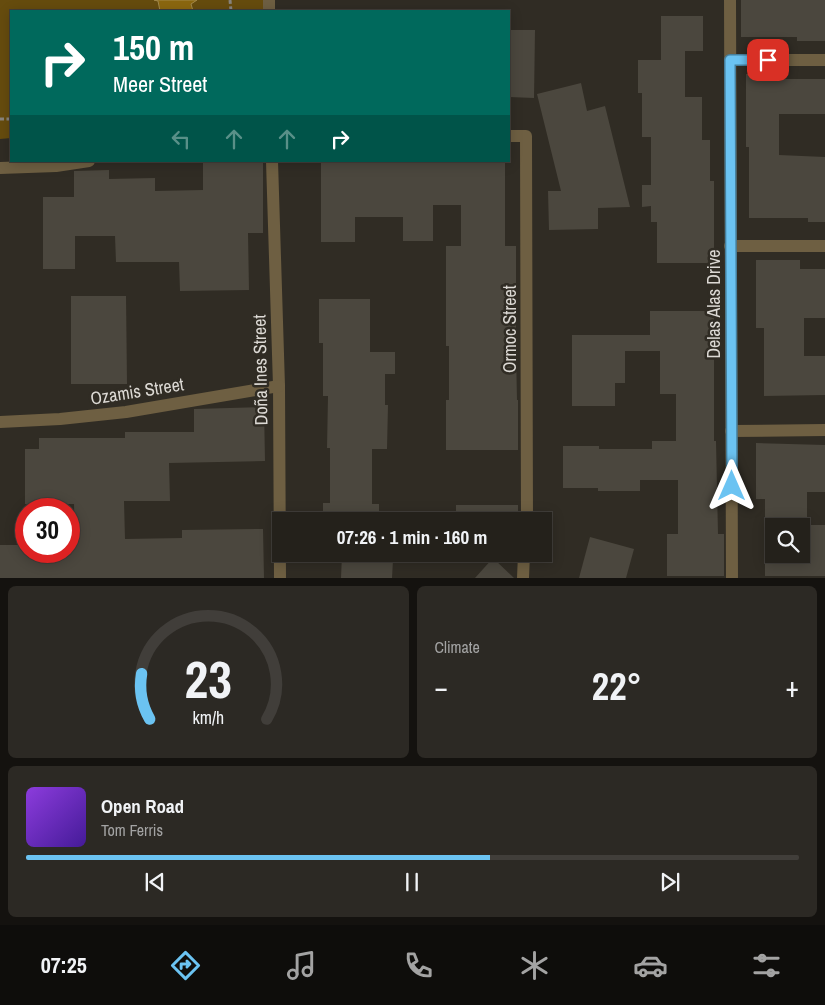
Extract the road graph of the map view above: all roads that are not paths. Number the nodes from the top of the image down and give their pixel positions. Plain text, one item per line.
1 (730, 0) edge
2 (730, 60) junction
3 (825, 60) edge
4 (510, 136) edge
5 (82, 162) edge
6 (272, 162) edge
7 (0, 168) edge
8 (730, 246) junction
9 (825, 246) edge
10 (279, 386) junction
11 (0, 422) edge
12 (825, 430) edge
13 (731, 431) junction
14 (527, 512) edge
15 (523, 562) edge
16 (280, 578) edge
17 (522, 578) edge
18 (732, 578) edge

1 - 2 street, Delas Alas Drive
2 - 3 street
2 - 8 street, Delas Alas Drive
4 - 14 street, Ormoc Street
5 - 7 street
6 - 10 street, Doña Ines Street
8 - 9 street
8 - 13 street, Delas Alas Drive
10 - 11 street, Ozamis Street
10 - 16 street, Doña Ines Street
12 - 13 street
13 - 18 street, Delas Alas Drive
15 - 17 street

